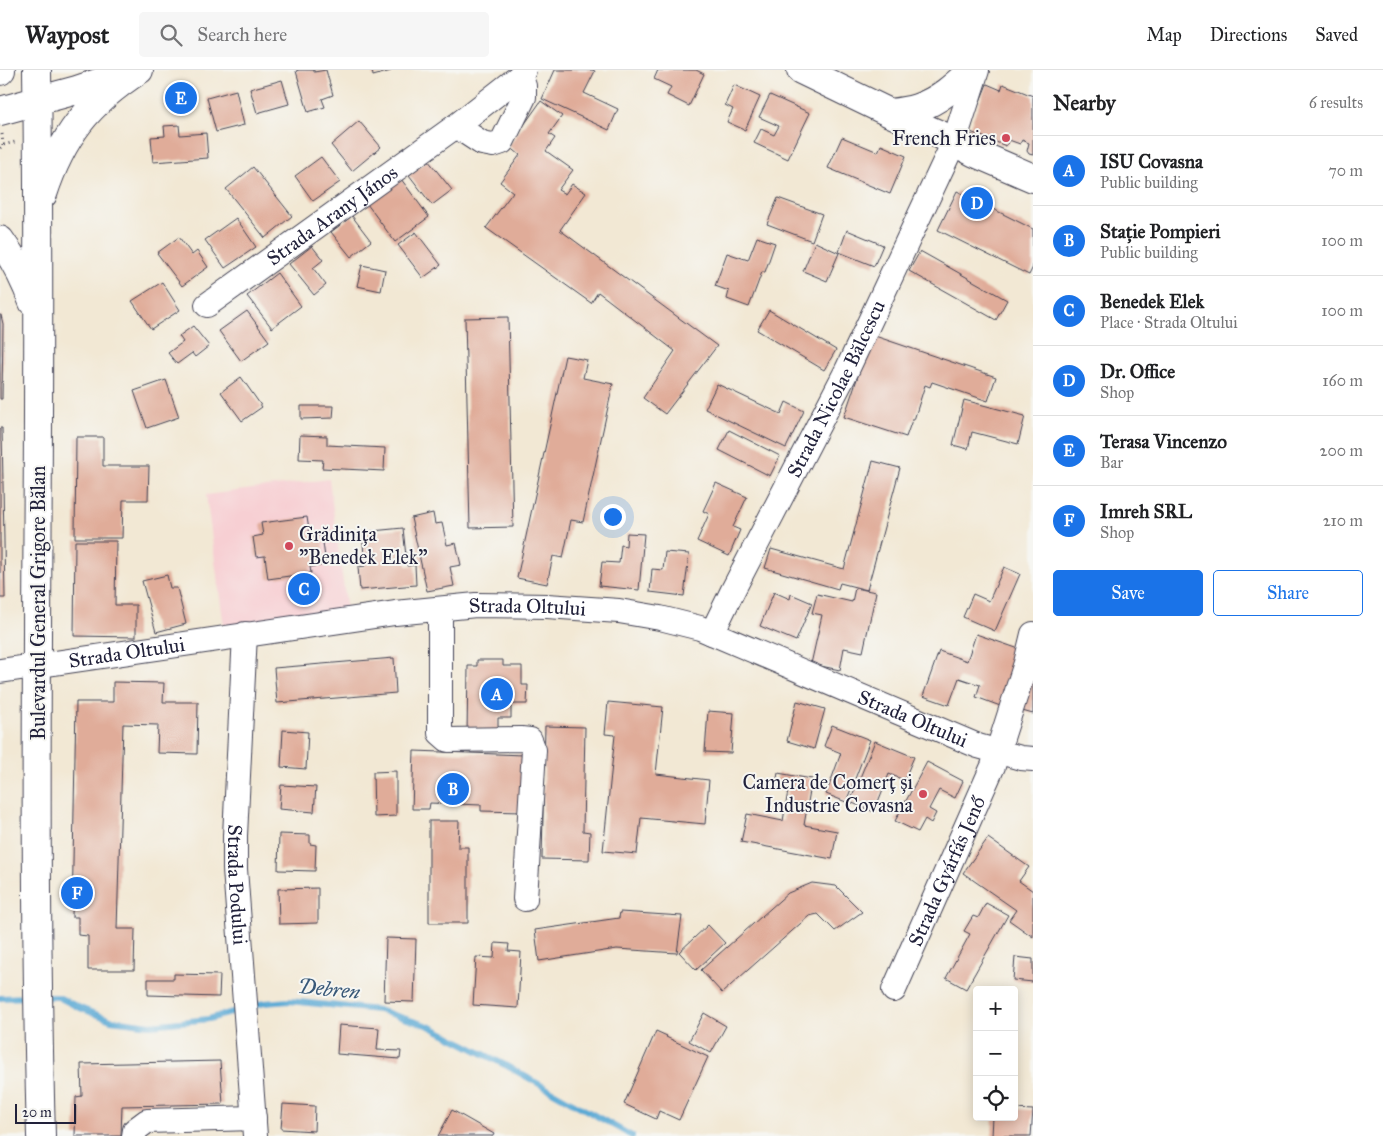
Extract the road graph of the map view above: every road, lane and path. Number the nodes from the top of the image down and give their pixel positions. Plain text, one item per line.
1 (37, 70) edge
2 (138, 70) edge
3 (801, 70) edge
4 (972, 70) edge
5 (977, 70) edge
6 (522, 73) edge
7 (37, 100) junction
8 (0, 111) edge
9 (890, 113) junction
10 (456, 126) junction
11 (954, 142) junction
12 (1033, 178) edge
13 (38, 210) junction
14 (0, 240) edge
15 (207, 305) dead end
16 (38, 318) junction
17 (440, 609) junction
18 (712, 633) junction
19 (244, 634) junction
20 (1033, 634) edge
21 (37, 665) junction
22 (0, 671) edge
23 (997, 752) junction
24 (1033, 759) edge
25 (525, 899) dead end
26 (894, 990) dead end
27 (255, 1127) edge
28 (41, 1136) edge
29 (134, 1136) edge

1 - 7 main road, Bulevardul General Grigore Bălan
2 - 7 main road
2 - 13 main road
3 - 9 main road
4 - 9 main road
5 - 11 street, Strada Nicolae Bălcescu
6 - 10 street, Strada Arany János
6 - 10 street, Strada Arany János
7 - 8 main road
7 - 13 main road, Bulevardul General Grigore Bălan
9 - 11 main road
10 - 15 street, Strada Arany János
11 - 12 main road
11 - 18 street, Strada Nicolae Bălcescu
13 - 16 main road, Bulevardul General Grigore Bălan
14 - 16 main road
16 - 21 main road, Bulevardul General Grigore Bălan
17 - 18 street, Strada Oltului
17 - 19 street, Strada Oltului
17 - 25 street
18 - 23 street, Strada Oltului
19 - 21 street, Strada Oltului
19 - 27 street, Strada Podului
20 - 23 street, Strada Gyárfás Jenő
21 - 22 street, Strada Oltului
21 - 28 main road, Bulevardul General Grigore Bălan
23 - 24 street, Strada Oltului
23 - 26 street, Strada Gyárfás Jenő
27 - 29 street

